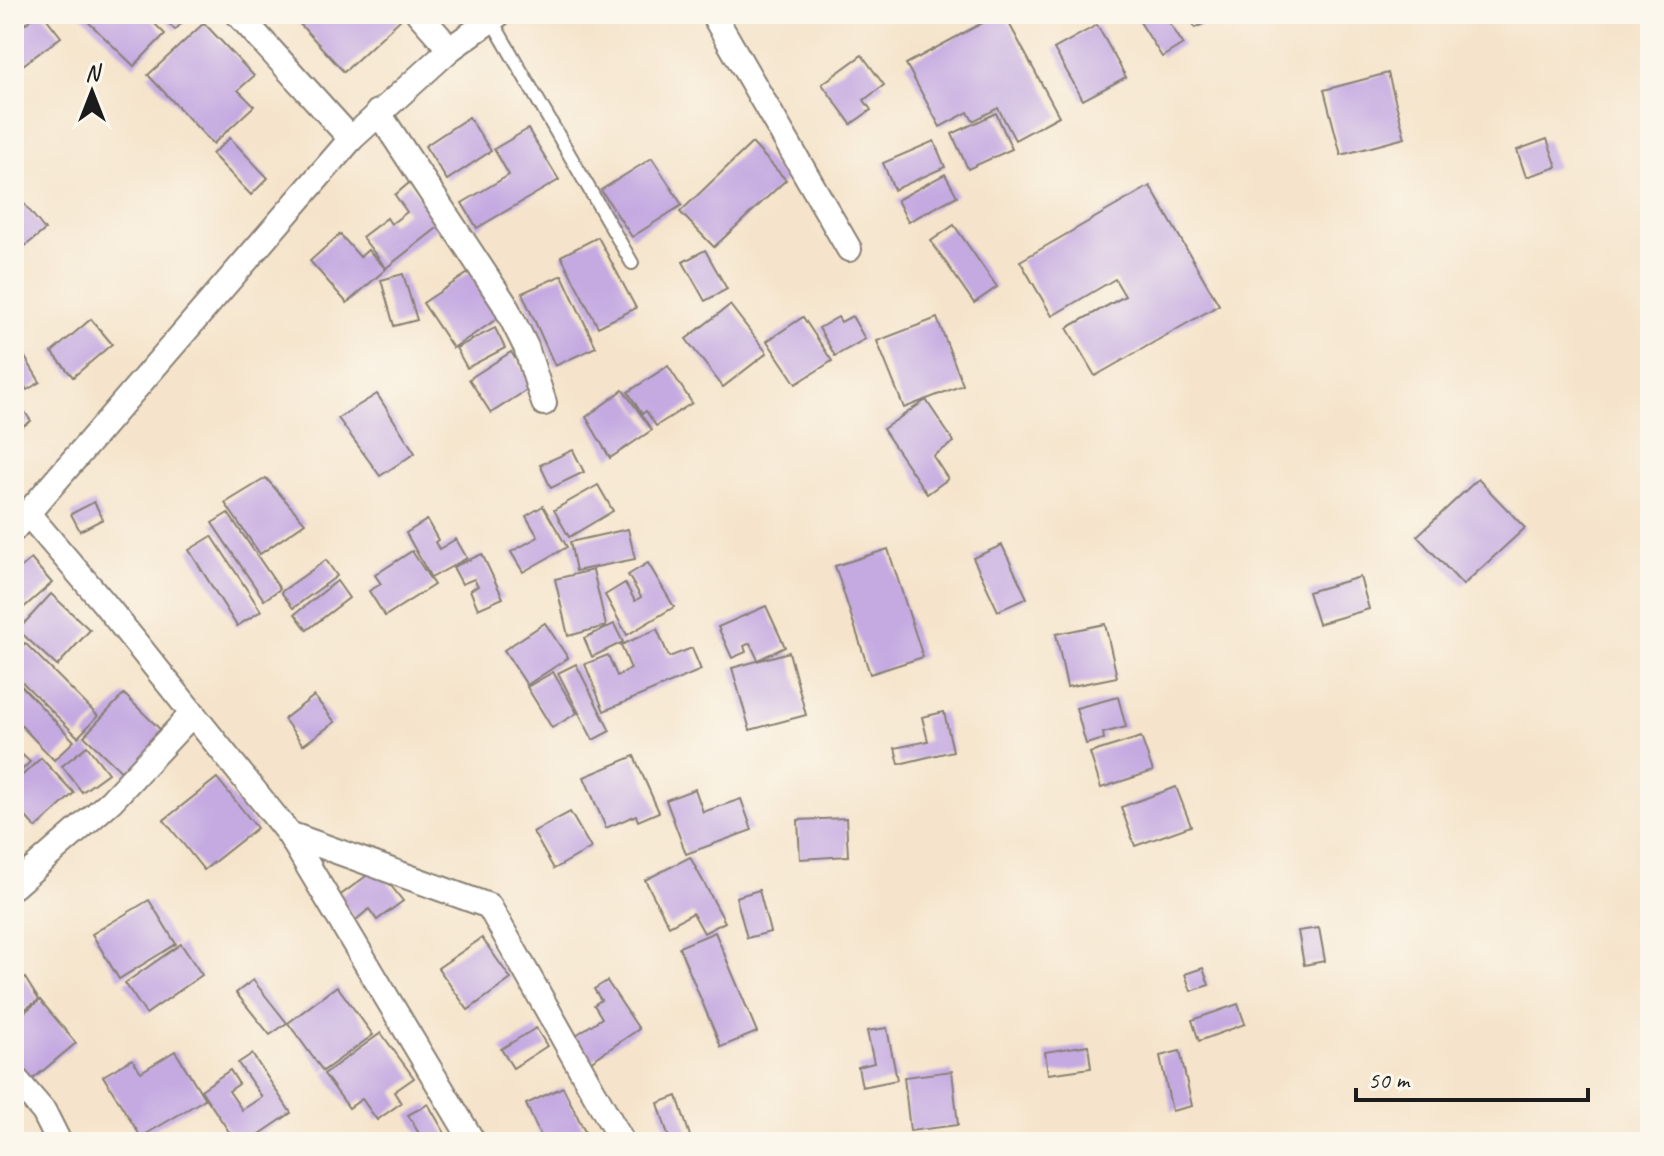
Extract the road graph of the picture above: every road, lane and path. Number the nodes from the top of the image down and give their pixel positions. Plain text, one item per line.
1 (238, 14) edge
2 (249, 14) edge
3 (419, 14) edge
4 (713, 14) edge
5 (495, 17) edge
6 (450, 49) junction
7 (378, 112) junction
8 (351, 139) junction
9 (849, 249) dead end
10 (632, 263) dead end
11 (544, 403) dead end
12 (21, 522) edge
13 (193, 713) junction
14 (289, 834) junction
15 (14, 886) edge
16 (14, 1077) edge
17 (59, 1142) edge
18 (473, 1142) edge
19 (622, 1142) edge

1 - 8 street
2 - 8 street
3 - 6 street
4 - 9 street
5 - 6 street
5 - 10 lane
6 - 7 street
7 - 8 street
7 - 11 street
8 - 12 street
12 - 13 street
13 - 14 street
13 - 15 street
14 - 18 street
14 - 19 street
16 - 17 street

